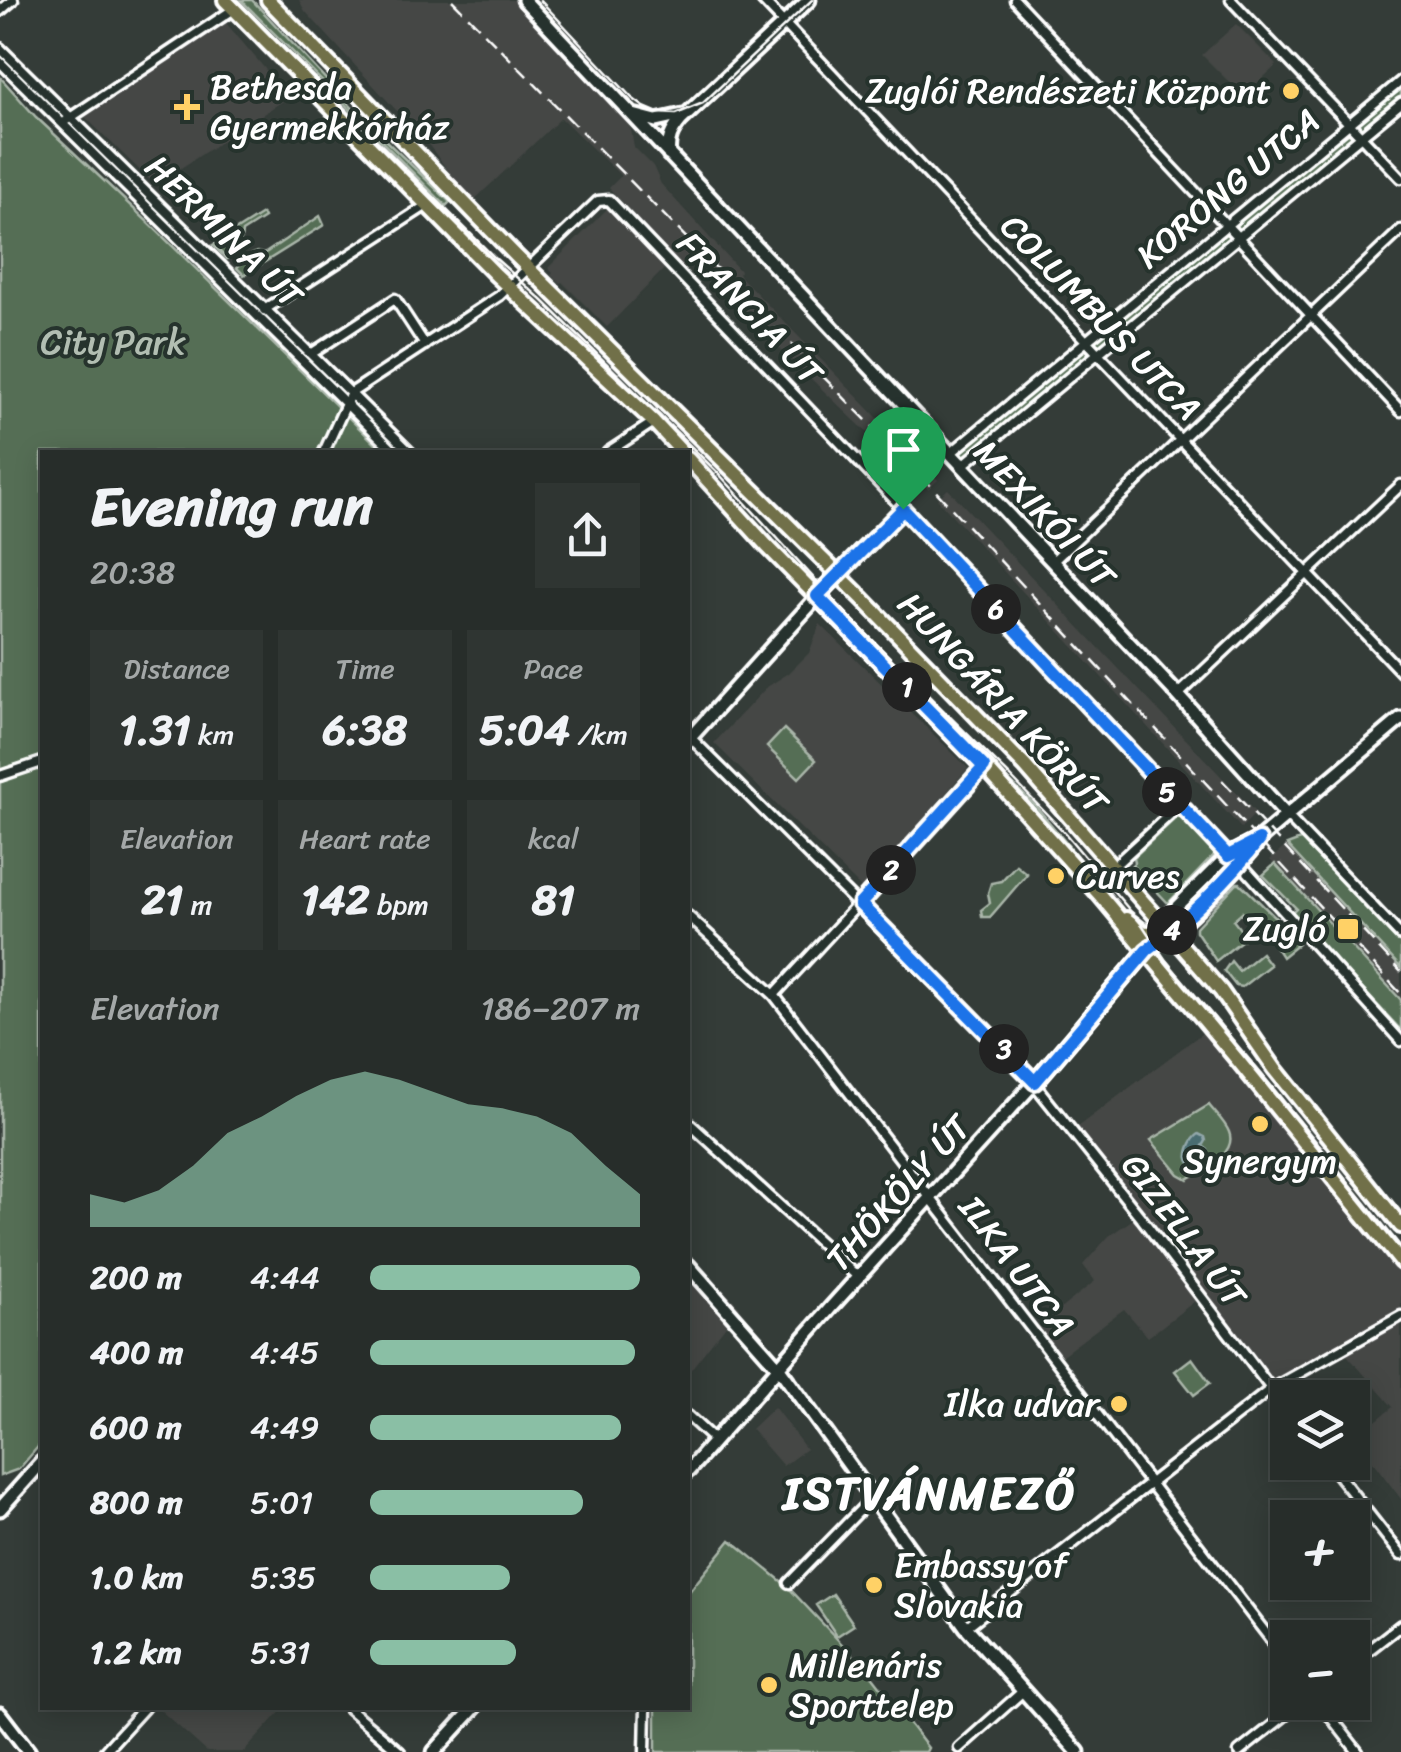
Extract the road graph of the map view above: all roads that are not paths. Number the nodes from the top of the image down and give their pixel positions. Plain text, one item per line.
1 (13, 0) edge
2 (270, 0) edge
3 (524, 0) edge
4 (762, 0) edge
5 (809, 0) edge
6 (1015, 0) edge
7 (1231, 0) edge
8 (228, 3) edge
9 (0, 11) edge
10 (784, 24) junction
11 (0, 48) edge
12 (0, 62) edge
13 (1401, 81) edge
14 (1401, 103) edge
15 (631, 114) junction
16 (687, 114) junction
17 (66, 121) junction
18 (1349, 124) junction
19 (1361, 136) junction
20 (670, 155) junction
21 (1401, 178) edge
22 (428, 206) junction
23 (1226, 225) junction
24 (1401, 230) edge
25 (1238, 238) junction
26 (528, 268) junction
27 (508, 287) junction
28 (265, 309) junction
29 (256, 316) junction
30 (1311, 316) junction
31 (1086, 341) junction
32 (425, 345) junction
33 (311, 354) junction
34 (1097, 354) junction
35 (350, 393) junction
36 (346, 403) junction
37 (1401, 411) edge
38 (654, 422) junction
39 (1180, 440) junction
40 (325, 450) edge
41 (393, 450) edge
42 (408, 450) edge
43 (611, 450) edge
44 (680, 450) edge
45 (950, 452) junction
46 (690, 461) edge
47 (962, 465) junction
48 (1401, 485) edge
49 (903, 509) junction
50 (1052, 562) junction
51 (838, 574) junction
52 (1307, 574) junction
53 (817, 596) junction
54 (1401, 672) edge
55 (1178, 695) junction
56 (1401, 719) edge
57 (690, 735) edge
58 (690, 739) edge
59 (40, 763) edge
60 (984, 767) junction
61 (0, 776) edge
62 (1180, 805) junction
63 (1287, 816) junction
64 (1234, 860) junction
65 (1114, 866) junction
66 (1098, 894) junction
67 (860, 904) junction
68 (690, 918) edge
69 (1163, 930) junction
70 (1401, 936) edge
71 (1147, 950) junction
72 (774, 994) junction
73 (1401, 1042) edge
74 (1035, 1082) junction
75 (690, 1124) edge
76 (931, 1197) junction
77 (1401, 1226) edge
78 (1401, 1262) edge
79 (690, 1267) edge
80 (858, 1278) junction
81 (1401, 1316) edge
82 (779, 1368) junction
83 (1288, 1380) edge
84 (1270, 1390) joint
85 (690, 1418) edge
86 (715, 1441) junction
87 (40, 1464) edge
88 (690, 1469) edge
89 (1342, 1480) edge
90 (1149, 1483) junction
91 (872, 1498) junction
92 (0, 1508) edge
93 (1401, 1555) edge
94 (789, 1583) dead end
95 (1401, 1624) edge
96 (966, 1628) junction
97 (1270, 1639) edge
98 (1370, 1649) edge
99 (1022, 1692) junction
100 (142, 1710) edge
101 (350, 1710) edge
102 (472, 1710) edge
103 (646, 1710) edge
104 (0, 1714) edge
105 (1279, 1720) edge
106 (1333, 1720) edge
107 (959, 1748) dead end
108 (29, 1752) edge
109 (104, 1752) edge
110 (400, 1752) edge
111 (434, 1752) edge
112 (646, 1752) edge
113 (1078, 1752) edge
114 (1239, 1752) edge
115 (1358, 1752) edge

1 - 9 street
2 - 26 main road, HUNGÁRIA KÖRÚT
3 - 15 street, MEXIKÓI ÚT
4 - 10 street, COLUMBUS UTCA
5 - 10 street
6 - 23 street
7 - 18 street
8 - 17 street
8 - 22 main road
10 - 16 street
10 - 31 street, COLUMBUS UTCA
11 - 17 street, HERMINA ÚT
12 - 17 street, HERMINA ÚT
13 - 18 street, KORONG UTCA
14 - 19 street, KORONG UTCA
15 - 16 street
15 - 20 street, MEXIKÓI ÚT
16 - 20 street
17 - 28 street, HERMINA ÚT
17 - 29 street, HERMINA ÚT
18 - 19 street
18 - 23 street, KORONG UTCA
19 - 21 street
19 - 25 street, KORONG UTCA
20 - 45 street, MEXIKÓI ÚT
22 - 27 main road
22 - 28 street
23 - 25 street
23 - 31 street, KORONG UTCA
24 - 30 street
25 - 30 street
25 - 34 street, KORONG UTCA
26 - 27 street
26 - 49 street, FRANCIA ÚT
26 - 51 main road, HUNGÁRIA KÖRÚT
27 - 32 street
27 - 38 main road
28 - 29 street
28 - 33 street, HERMINA ÚT
29 - 36 street, HERMINA ÚT
30 - 37 street
30 - 39 street
31 - 34 street, COLUMBUS UTCA
31 - 45 street, KORONG UTCA
32 - 33 street
32 - 35 street
33 - 35 street, HERMINA ÚT
34 - 39 street, COLUMBUS UTCA
34 - 47 street, KORONG UTCA
35 - 36 street
35 - 42 street, HERMINA ÚT
36 - 40 street
36 - 41 street, HERMINA ÚT
38 - 43 street
38 - 44 main road
39 - 50 street
39 - 52 street, COLUMBUS UTCA
45 - 47 street, MEXIKÓI ÚT
46 - 53 main road, HUNGÁRIA KÖRÚT
47 - 50 street, MEXIKÓI ÚT
48 - 52 street
49 - 51 street
49 - 62 street, FRANCIA ÚT
50 - 55 street, MEXIKÓI ÚT
51 - 53 street
51 - 65 main road, HUNGÁRIA KÖRÚT
52 - 54 street, COLUMBUS UTCA
52 - 55 street
53 - 57 street
53 - 60 main road, HUNGÁRIA KÖRÚT
55 - 63 street, MEXIKÓI ÚT
56 - 63 street, THÖKÖLY ÚT
58 - 67 street
59 - 61 street
60 - 66 main road, HUNGÁRIA KÖRÚT
60 - 67 street
62 - 64 street, FRANCIA ÚT
62 - 65 street
63 - 64 street, THÖKÖLY ÚT
63 - 70 street, MEXIKÓI ÚT
64 - 69 street, THÖKÖLY ÚT
64 - 73 street, FRANCIA ÚT
65 - 69 main road, HUNGÁRIA KÖRÚT
66 - 69 main road
66 - 71 main road, HUNGÁRIA KÖRÚT
67 - 72 street
67 - 74 street
68 - 72 street, ILKA UTCA
69 - 71 street, THÖKÖLY ÚT
69 - 77 main road, HUNGÁRIA KÖRÚT
71 - 74 street, THÖKÖLY ÚT
71 - 78 main road, HUNGÁRIA KÖRÚT
72 - 76 street, ILKA UTCA
74 - 76 street, THÖKÖLY ÚT
74 - 84 street, GIZELLA ÚT
75 - 80 street
76 - 80 street, THÖKÖLY ÚT
76 - 90 street, ILKA UTCA
79 - 82 street
80 - 82 street, THÖKÖLY ÚT
81 - 83 street
82 - 86 street, THÖKÖLY ÚT
82 - 91 street
84 - 90 street
85 - 86 street
86 - 88 street, THÖKÖLY ÚT
87 - 92 street
89 - 93 street
90 - 96 street
90 - 97 street, ILKA UTCA
91 - 94 street
91 - 96 street
95 - 98 street
96 - 99 street
99 - 107 street
99 - 113 street
100 - 109 street
101 - 110 street
102 - 111 street
103 - 112 street
104 - 108 street
105 - 114 street
106 - 115 street

